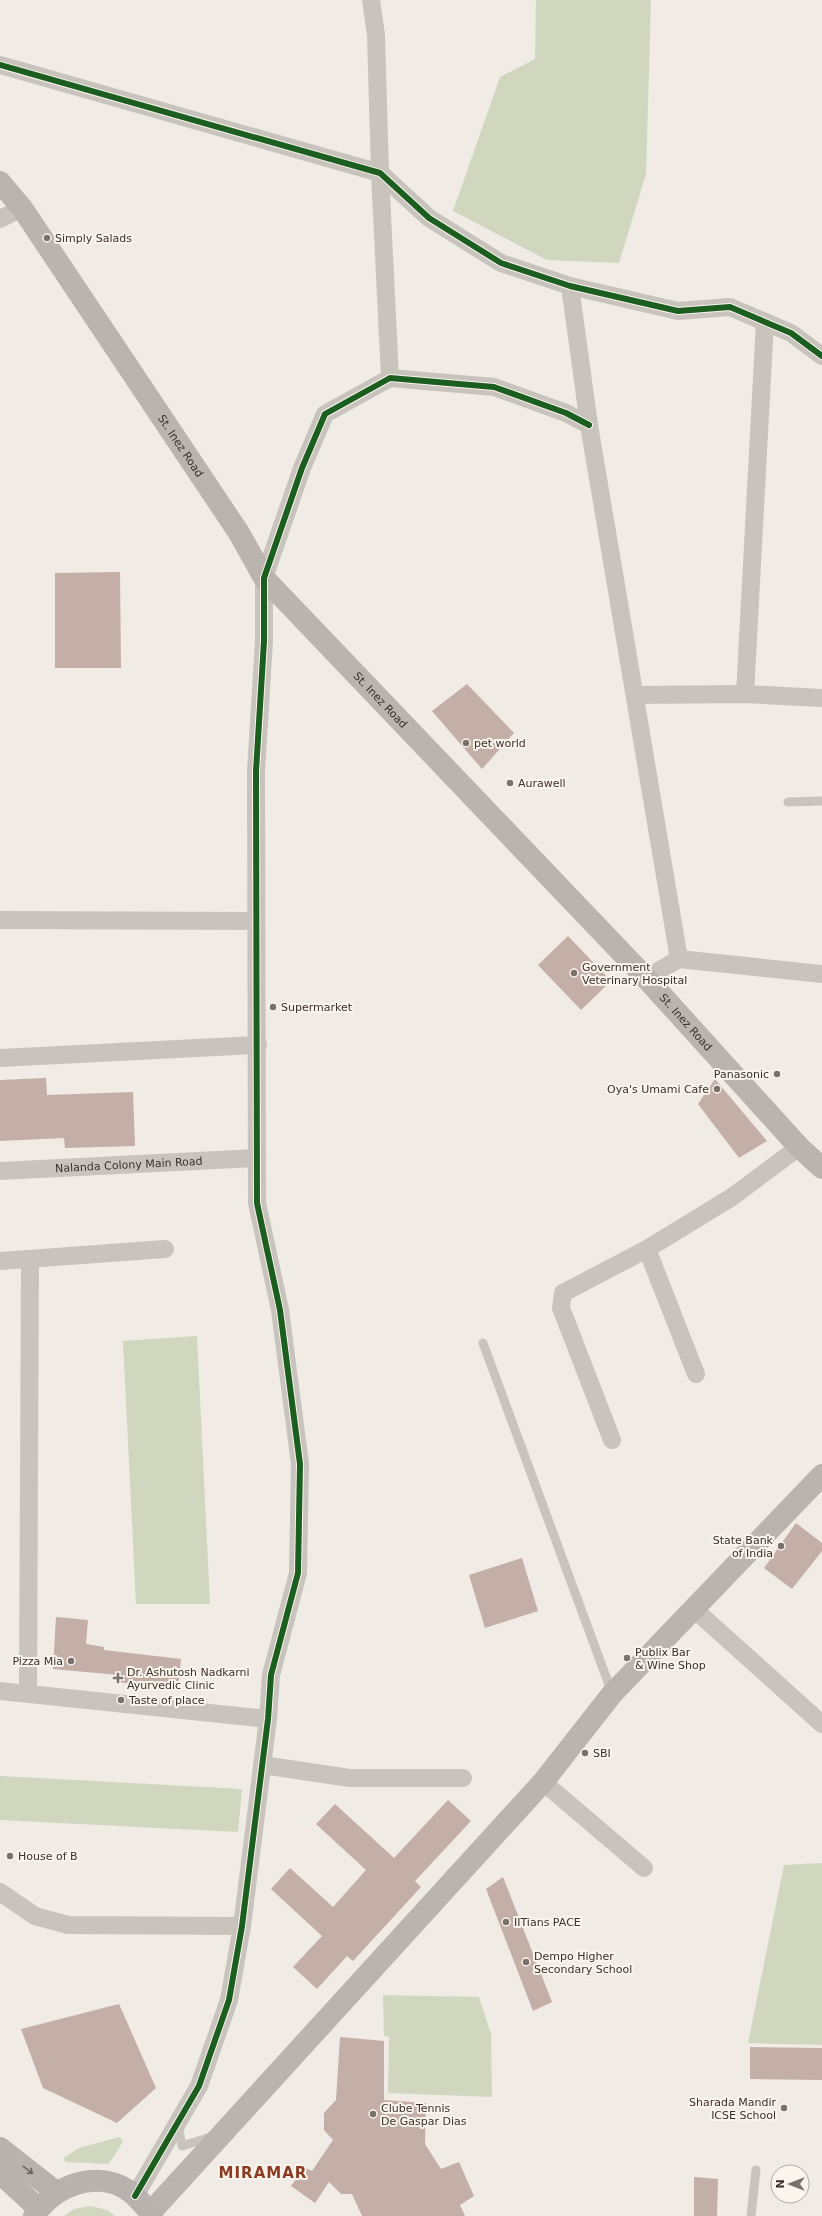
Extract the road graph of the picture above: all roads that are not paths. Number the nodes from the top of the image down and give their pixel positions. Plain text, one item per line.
1 (371, 0) edge
2 (0, 65) edge
3 (380, 174) junction
4 (0, 182) edge
5 (22, 208) junction
6 (0, 219) edge
7 (570, 286) junction
8 (765, 322) junction
9 (822, 356) edge
10 (390, 378) junction
11 (589, 425) junction
12 (264, 578) junction
13 (745, 694) junction
14 (635, 695) junction
15 (822, 698) edge
16 (822, 801) edge
17 (788, 802) dead end
18 (0, 920) edge
19 (256, 921) junction
20 (679, 959) junction
21 (822, 974) edge
22 (646, 978) junction
23 (258, 1045) junction
24 (0, 1058) edge
25 (799, 1147) junction
26 (257, 1158) junction
27 (822, 1168) edge
28 (0, 1171) edge
29 (165, 1249) dead end
30 (647, 1249) junction
31 (30, 1259) junction
32 (0, 1261) edge
33 (483, 1343) dead end
34 (696, 1374) dead end
35 (612, 1440) dead end
36 (822, 1475) edge
37 (695, 1610) junction
38 (0, 1691) edge
39 (28, 1692) junction
40 (612, 1694) junction
41 (268, 1718) junction
42 (822, 1724) edge
43 (262, 1765) junction
44 (463, 1778) dead end
45 (543, 1782) junction
46 (644, 1868) dead end
47 (0, 1892) edge
48 (242, 1926) junction
49 (178, 2122) junction
50 (224, 2132) junction
51 (0, 2148) edge
52 (756, 2170) dead end
53 (0, 2173) edge
54 (56, 2192) junction
55 (135, 2196) junction
56 (37, 2212) edge
57 (151, 2215) edge
58 (751, 2216) edge

1 - 3 street
2 - 3 street
3 - 7 street
3 - 10 street
4 - 5 main road, St. Inez Road
5 - 6 street
5 - 12 main road, St. Inez Road
7 - 8 street
7 - 11 street
8 - 9 street
8 - 13 street
10 - 11 street
10 - 12 street
11 - 14 street
12 - 19 street
12 - 22 main road, St. Inez Road
13 - 14 street
13 - 15 street
14 - 20 street
16 - 17 lane
18 - 19 street
19 - 23 street
20 - 21 street
20 - 22 street
22 - 25 main road, St. Inez Road
23 - 24 street
23 - 26 street
25 - 27 main road, St. Inez Road
25 - 30 street
26 - 28 street, Nalanda Colony Main Road
26 - 41 street
29 - 31 street
30 - 34 street
30 - 35 street
31 - 32 street
31 - 39 street
33 - 40 lane
36 - 37 main road
37 - 40 main road
37 - 42 street
38 - 39 street
39 - 41 street
40 - 45 main road
41 - 43 street
43 - 44 street
43 - 48 street
45 - 46 street
45 - 50 main road
47 - 48 street
48 - 49 street
49 - 50 lane
49 - 55 street
50 - 57 main road
51 -> 54 main road
52 - 58 lane
53 - 56 main road
54 - 55 main road
54 - 56 main road
55 - 57 main road

